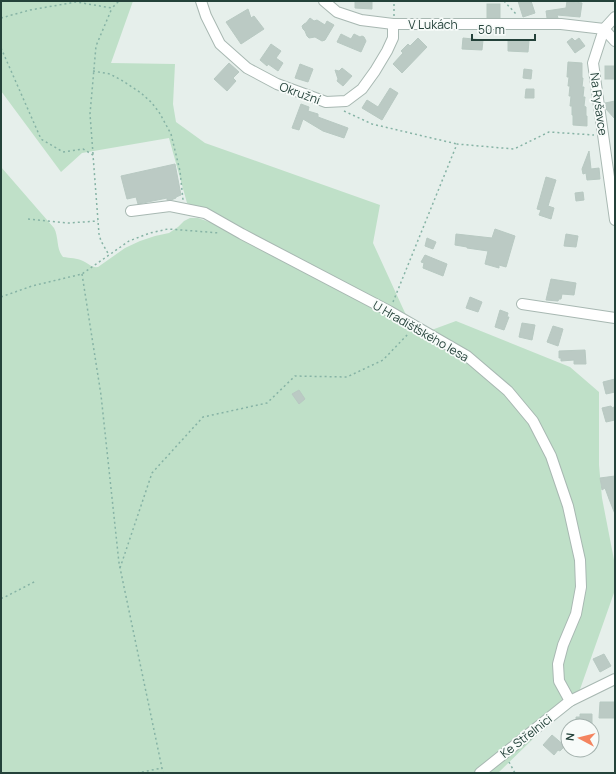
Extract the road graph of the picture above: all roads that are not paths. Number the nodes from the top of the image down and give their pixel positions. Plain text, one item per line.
1 (201, 1) edge
2 (324, 1) edge
3 (615, 16) edge
4 (393, 24) junction
5 (604, 29) junction
6 (615, 41) edge
7 (131, 211) dead end
8 (615, 220) edge
9 (522, 304) dead end
10 (615, 318) edge
11 (615, 679) edge
12 (570, 701) junction
13 (480, 773) edge

1 - 4 street, Okružní
2 - 4 street, V Lukách
3 - 5 street, Na Ryšavce
4 - 5 street, V Lukách
5 - 6 street
5 - 8 street, Na Ryšavce
7 - 12 street, U Hradišťského lesa
9 - 10 street
11 - 12 street, Ke Střelnici
12 - 13 street, Ke Střelnici

